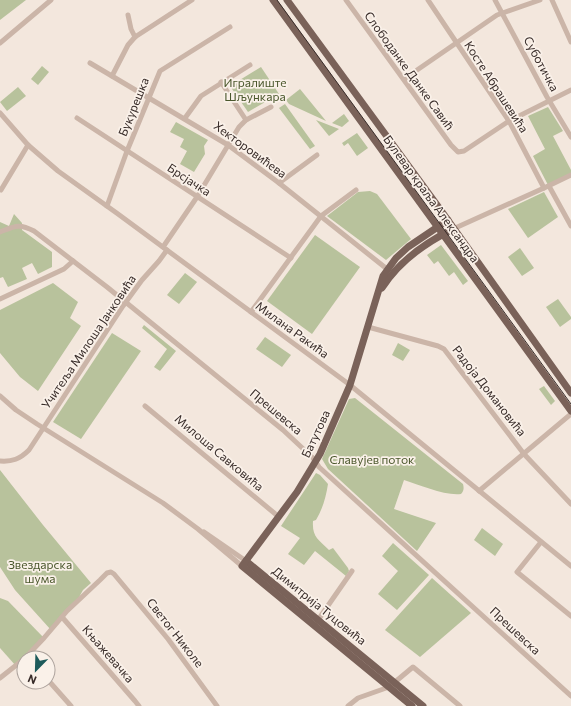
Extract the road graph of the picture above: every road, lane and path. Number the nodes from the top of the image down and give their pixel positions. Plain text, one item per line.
1 (51, 0) edge
2 (192, 0) edge
3 (273, 0) edge
4 (287, 0) edge
5 (346, 0) edge
6 (428, 0) edge
7 (495, 0) edge
8 (540, 0) edge
9 (552, 0) edge
10 (502, 13) junction
11 (128, 15) dead end
12 (230, 27) dead end
13 (135, 37) junction
14 (571, 42) edge
15 (0, 43) edge
16 (456, 43) junction
17 (90, 63) dead end
18 (250, 65) dead end
19 (112, 76) junction
20 (404, 79) junction
21 (221, 82) junction
22 (571, 90) edge
23 (149, 97) junction
24 (549, 100) junction
25 (271, 107) dead end
26 (0, 113) edge
27 (77, 118) dead end
28 (186, 118) junction
29 (246, 120) junction
30 (509, 121) junction
31 (571, 137) edge
32 (228, 144) junction
33 (28, 145) junction
34 (127, 150) junction
35 (317, 155) dead end
36 (571, 175) edge
37 (279, 183) junction
38 (546, 187) junction
39 (1, 190) dead end
40 (356, 190) dead end
41 (197, 197) junction
42 (108, 206) junction
43 (321, 216) junction
44 (448, 220) junction
45 (571, 224) edge
46 (438, 227) junction
47 (453, 229) junction
48 (0, 232) edge
49 (442, 234) junction
50 (165, 248) junction
51 (291, 258) junction
52 (73, 261) junction
53 (387, 269) junction
54 (378, 294) junction
55 (0, 299) edge
56 (126, 302) junction
57 (251, 312) junction
58 (368, 327) junction
59 (350, 385) junction
60 (571, 393) edge
61 (0, 396) edge
62 (145, 406) dead end
63 (571, 411) edge
64 (571, 414) edge
65 (44, 428) junction
66 (524, 454) junction
67 (0, 461) edge
68 (316, 462) junction
69 (479, 492) junction
70 (571, 504) edge
71 (279, 517) junction
72 (541, 542) junction
73 (244, 564) junction
74 (571, 566) edge
75 (352, 571) dead end
76 (571, 616) edge
77 (62, 617) junction
78 (318, 620) junction
79 (33, 650) edge
80 (16, 666) edge
81 (0, 678) edge
82 (392, 685) junction
83 (56, 689) edge
84 (571, 696) edge
85 (71, 706) edge
86 (138, 706) edge
87 (217, 706) edge
88 (348, 706) edge
89 (412, 706) edge
90 (423, 706) edge
91 (460, 706) edge

1 - 15 street
2 - 13 street
3 - 46 main road, Булевар краља Александра
4 - 44 main road, Булевар краља Александра
5 - 20 street, Слободанке Данке Савић
6 - 16 street, Косте Абрашевића
7 - 10 street, Суботичка
8 - 10 street
9 - 14 street
10 - 16 street
10 - 24 street, Суботичка
11 - 13 street
12 - 23 street, Букурешка
13 - 19 street
16 - 20 street
16 - 30 street, Косте Абрашевића
17 - 19 street, Хекторовићева
18 - 21 street
19 - 23 street, Хекторовићева
20 - 30 street, Слободанке Данке Савић
21 - 28 street
21 - 29 street
22 - 24 street
23 - 28 street, Хекторовићева
23 - 34 street, Букурешка
24 - 30 street
24 - 31 street, Суботичка
25 - 29 street
26 - 33 street, Милана Ракића
27 - 34 street, Брсјачка
28 - 32 street, Хекторовићева
29 - 32 street, Учитеља Милоша Јанковића
30 - 38 street, Косте Абрашевића
32 - 37 street, Хекторовићева
32 - 41 street, Учитеља Милоша Јанковића
33 - 39 street
33 - 42 street, Милана Ракића
34 - 41 street, Брсјачка
34 - 42 street, Букурешка
35 - 37 street
36 - 38 street
37 - 43 street, Хекторовићева
38 - 45 street, Косте Абрашевића
38 - 47 street
40 - 43 street
41 - 50 street, Учитеља Милоша Јанковића
41 - 51 street, Брсјачка
42 - 50 street, Милана Ракића
43 - 51 street
43 - 53 street, Хекторовићева
44 - 46 main road, Батутова
44 - 47 main road, Булевар краља Александра
46 - 49 main road, Булевар краља Александра
46 - 53 main road, Батутова
47 - 49 main road, Батутова
47 - 60 main road, Булевар краља Александра
48 - 52 street, Прешевска
49 - 54 main road, Батутова
49 - 63 main road, Булевар краља Александра
50 - 56 street, Учитеља Милоша Јанковића
50 - 57 street, Милана Ракића
51 - 57 street
52 - 55 street
52 - 56 street, Прешевска
53 - 54 main road, Батутова
54 - 58 main road, Батутова
56 - 65 street, Учитеља Милоша Јанковића
56 - 68 street, Прешевска
57 - 59 street, Милана Ракића
58 - 59 main road, Батутова
58 - 66 street, Радоја Домановића
59 - 68 main road, Батутова
59 - 69 street, Милана Ракића
61 - 65 street, Димитрија Туцовића
62 - 71 street, Милоша Савковића
64 - 66 street
65 - 67 street, Учитеља Милоша Јанковића
65 - 73 street, Димитрија Туцовића
66 - 69 street
66 - 70 street, Радоја Домановића
68 - 71 main road, Батутова
68 - 84 street, Прешевска
69 - 72 street, Милана Ракића
71 - 73 main road, Батутова
72 - 74 street, Милана Ракића
72 - 76 street
73 - 78 main road, Димитрија Туцовића
73 - 82 main road, Димитрија Туцовића
75 - 78 street
77 - 79 street
77 - 86 street, Књажевачка
77 - 87 street, Светог Николе
78 - 82 main road, Димитрија Туцовића
80 - 81 street
82 - 88 street
82 - 89 main road, Димитрија Туцовића
82 - 90 main road, Димитрија Туцовића
82 - 91 street
83 - 85 street

